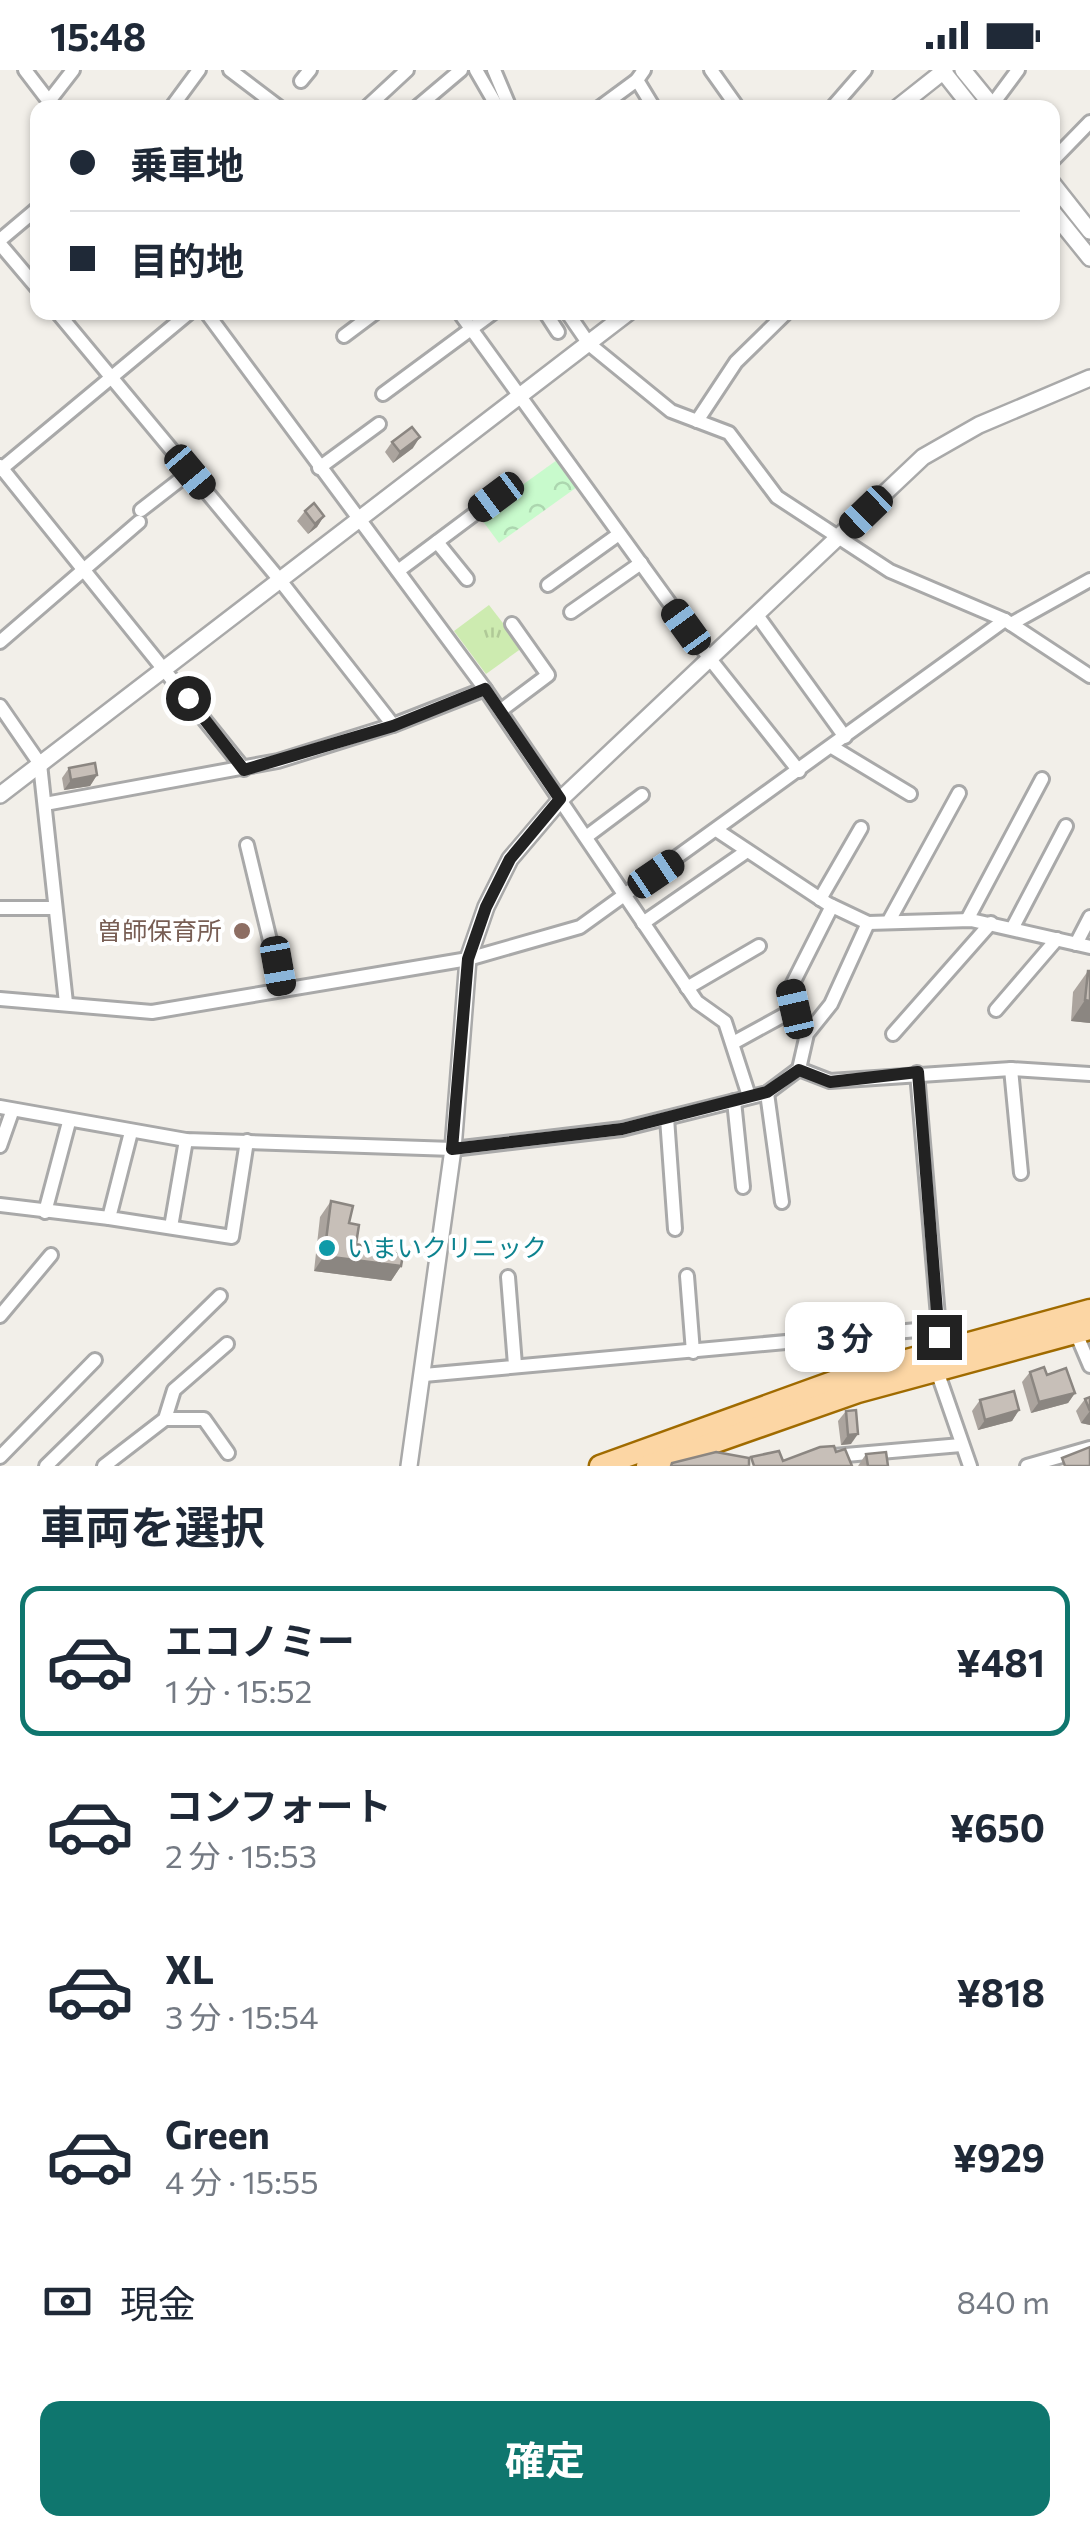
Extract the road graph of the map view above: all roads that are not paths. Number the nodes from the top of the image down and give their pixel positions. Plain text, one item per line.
1 (24, 70) edge
2 (73, 70) edge
3 (199, 70) edge
4 (230, 70) edge
5 (407, 70) edge
6 (460, 70) edge
7 (476, 70) edge
8 (494, 70) edge
9 (711, 70) edge
10 (866, 70) edge
11 (963, 70) edge
12 (1018, 70) edge
13 (944, 71) edge
14 (249, 75) edge
15 (640, 75) edge
16 (48, 100) edge
17 (54, 100) edge
18 (177, 100) edge
19 (272, 100) edge
20 (375, 100) edge
21 (425, 100) edge
22 (493, 100) edge
23 (507, 100) edge
24 (609, 100) edge
25 (651, 100) edge
26 (732, 100) edge
27 (839, 100) edge
28 (907, 100) edge
29 (966, 100) edge
30 (988, 100) edge
31 (997, 100) edge
32 (1090, 122) edge
33 (1060, 153) edge
34 (1060, 193) edge
35 (30, 215) edge
36 (1060, 221) edge
37 (1090, 231) edge
38 (0, 242) edge
39 (1090, 258) edge
40 (30, 278) edge
41 (65, 320) edge
42 (181, 320) edge
43 (212, 320) edge
44 (365, 320) edge
45 (466, 320) edge
46 (484, 320) edge
47 (550, 320) edge
48 (572, 320) edge
49 (619, 320) edge
50 (779, 320) edge
51 (472, 329) junction
52 (558, 332) dead end
53 (344, 336) dead end
54 (588, 344) junction
55 (1090, 378) edge
56 (113, 379) junction
57 (383, 394) dead end
58 (519, 395) junction
59 (697, 422) junction
60 (379, 424) dead end
61 (1, 468) edge
62 (319, 468) junction
63 (190, 472) junction
64 (496, 497) dead end
65 (358, 520) junction
66 (619, 534) junction
67 (838, 538) junction
68 (437, 542) junction
69 (641, 564) junction
70 (83, 570) junction
71 (398, 571) junction
72 (278, 579) junction
73 (467, 579) dead end
74 (1090, 580) edge
75 (548, 584) dead end
76 (572, 612) dead end
77 (758, 614) junction
78 (1008, 622) junction
79 (512, 624) dead end
80 (0, 642) edge
81 (710, 659) junction
82 (164, 668) junction
83 (1090, 676) edge
84 (485, 689) junction
85 (0, 706) edge
86 (500, 711) junction
87 (393, 726) junction
88 (845, 737) junction
89 (832, 747) junction
90 (40, 764) junction
91 (244, 770) junction
92 (800, 771) junction
93 (1042, 779) dead end
94 (959, 792) dead end
95 (910, 794) dead end
96 (0, 795) edge
97 (642, 795) dead end
98 (560, 799) junction
99 (44, 804) junction
100 (1066, 826) dead end
101 (861, 828) dead end
102 (718, 832) junction
103 (586, 837) junction
104 (247, 845) dead end
105 (747, 851) junction
106 (624, 895) junction
107 (826, 903) junction
108 (0, 908) edge
109 (56, 908) junction
110 (1090, 917) edge
111 (890, 919) junction
112 (968, 920) junction
113 (643, 922) junction
114 (868, 922) junction
115 (991, 923) junction
116 (1013, 927) junction
117 (1057, 939) junction
118 (758, 946) dead end
119 (1083, 946) edge
120 (468, 959) junction
121 (687, 988) junction
122 (282, 990) junction
123 (0, 999) edge
124 (66, 1002) junction
125 (996, 1010) dead end
126 (893, 1034) dead end
127 (733, 1043) junction
128 (799, 1070) junction
129 (1011, 1070) junction
130 (918, 1072) junction
131 (1090, 1074) edge
132 (767, 1092) junction
133 (749, 1096) junction
134 (734, 1101) junction
135 (6, 1109) edge
136 (668, 1118) junction
137 (69, 1122) junction
138 (131, 1132) junction
139 (186, 1140) junction
140 (247, 1141) junction
141 (0, 1146) edge
142 (452, 1149) junction
143 (1021, 1173) dead end
144 (743, 1187) dead end
145 (782, 1202) dead end
146 (0, 1206) edge
147 (45, 1212) junction
148 (109, 1218) junction
149 (171, 1227) junction
150 (675, 1229) dead end
151 (51, 1256) dead end
152 (508, 1276) dead end
153 (688, 1276) dead end
154 (220, 1296) dead end
155 (1090, 1310) edge
156 (0, 1316) edge
157 (938, 1328) junction
158 (1083, 1331) edge
159 (227, 1344) dead end
160 (692, 1352) junction
161 (95, 1360) dead end
162 (938, 1361) junction
163 (515, 1366) junction
164 (1090, 1366) edge
165 (424, 1375) junction
166 (164, 1419) junction
167 (705, 1443) junction
168 (961, 1445) junction
169 (1090, 1448) edge
170 (228, 1452) dead end
171 (724, 1455) edge
172 (0, 1457) edge
173 (813, 1458) edge
174 (1043, 1464) edge
175 (46, 1466) edge
176 (104, 1466) edge
177 (409, 1466) edge
178 (600, 1466) edge
179 (648, 1466) edge
180 (970, 1466) edge
181 (1027, 1466) edge

1 - 16 street
2 - 17 street
3 - 18 street
4 - 14 street
5 - 20 street
6 - 21 street
7 - 22 street
8 - 23 street
9 - 26 street
10 - 27 street
11 - 30 street
12 - 31 street
13 - 28 street
13 - 29 street
14 - 19 street
15 - 24 street
15 - 25 street
32 - 33 street
34 - 37 street
35 - 38 street
36 - 39 street
38 - 40 street
41 - 56 street
42 - 56 street
43 - 62 street
44 - 53 street
45 - 51 street
46 - 51 street
47 - 52 street
48 - 54 street
49 - 54 street
50 - 59 street
51 - 57 street
51 - 58 street
54 - 58 street
54 - 59 street
55 - 67 street
56 - 61 street
56 - 63 street
58 - 65 street
58 - 66 street
59 - 67 street
60 - 62 street
61 - 70 street
62 - 65 street
63 - 70 street
63 - 72 street
64 - 68 street
65 - 71 street
65 - 72 street
66 - 69 street
66 - 75 street
67 - 77 street
67 - 78 street
68 - 71 street
68 - 73 street
69 - 76 street
69 - 81 street
70 - 80 street
70 - 82 street
71 - 84 street
72 - 82 street
72 - 87 street
74 - 78 street
77 - 81 street
77 - 88 street
78 - 83 street
78 - 88 street
79 - 86 street
81 - 92 street
81 - 98 street
82 - 90 street
82 - 91 street
84 - 86 street
84 - 87 street
85 - 90 street
86 - 98 street
87 - 91 street
88 - 89 street
89 - 92 street
89 - 95 street
90 - 96 street
90 - 99 street
91 - 99 street
92 - 102 street
93 - 112 street
94 - 111 street
97 - 103 street
98 - 103 street
98 - 120 street
99 - 109 street
100 - 116 street
101 - 107 street
102 - 105 street
102 - 106 street
103 - 106 street
104 - 122 street
105 - 107 street
105 - 113 street
106 - 113 street
106 - 120 street
107 - 114 street
107 - 127 street
108 - 109 street
109 - 124 street
110 - 119 street
111 - 112 street
111 - 114 street
112 - 115 street
113 - 121 street
114 - 128 street
115 - 116 street
115 - 126 street
116 - 117 street
117 - 119 street
117 - 125 street
118 - 121 street
120 - 122 street
120 - 142 street
121 - 127 street
122 - 124 street
123 - 124 street
127 - 133 street
128 - 130 street
128 - 132 street
129 - 130 street
129 - 131 street
129 - 143 street
130 - 157 street
132 - 133 street
132 - 145 street
133 - 134 street
134 - 136 street
134 - 144 street
135 - 137 street
135 - 141 street
136 - 142 street
136 - 150 street
137 - 138 street
137 - 147 street
138 - 139 street
138 - 148 street
139 - 140 street
139 - 149 street
140 - 142 street
140 - 149 street
142 - 165 street
146 - 147 street
147 - 148 street
148 - 149 street
151 - 156 street
152 - 163 street
153 - 160 street
154 - 175 street
155 - 162 main road
157 - 160 street
157 - 162 street
158 - 162 main road
158 - 164 street
159 - 166 street
160 - 163 street
161 - 172 street
162 - 167 main road
162 - 168 street
162 - 178 main road
163 - 165 street
165 - 177 street
166 - 170 street
166 - 176 street
167 - 171 street
167 - 179 main road
168 - 173 street
168 - 180 street
169 - 174 street
174 - 181 street

